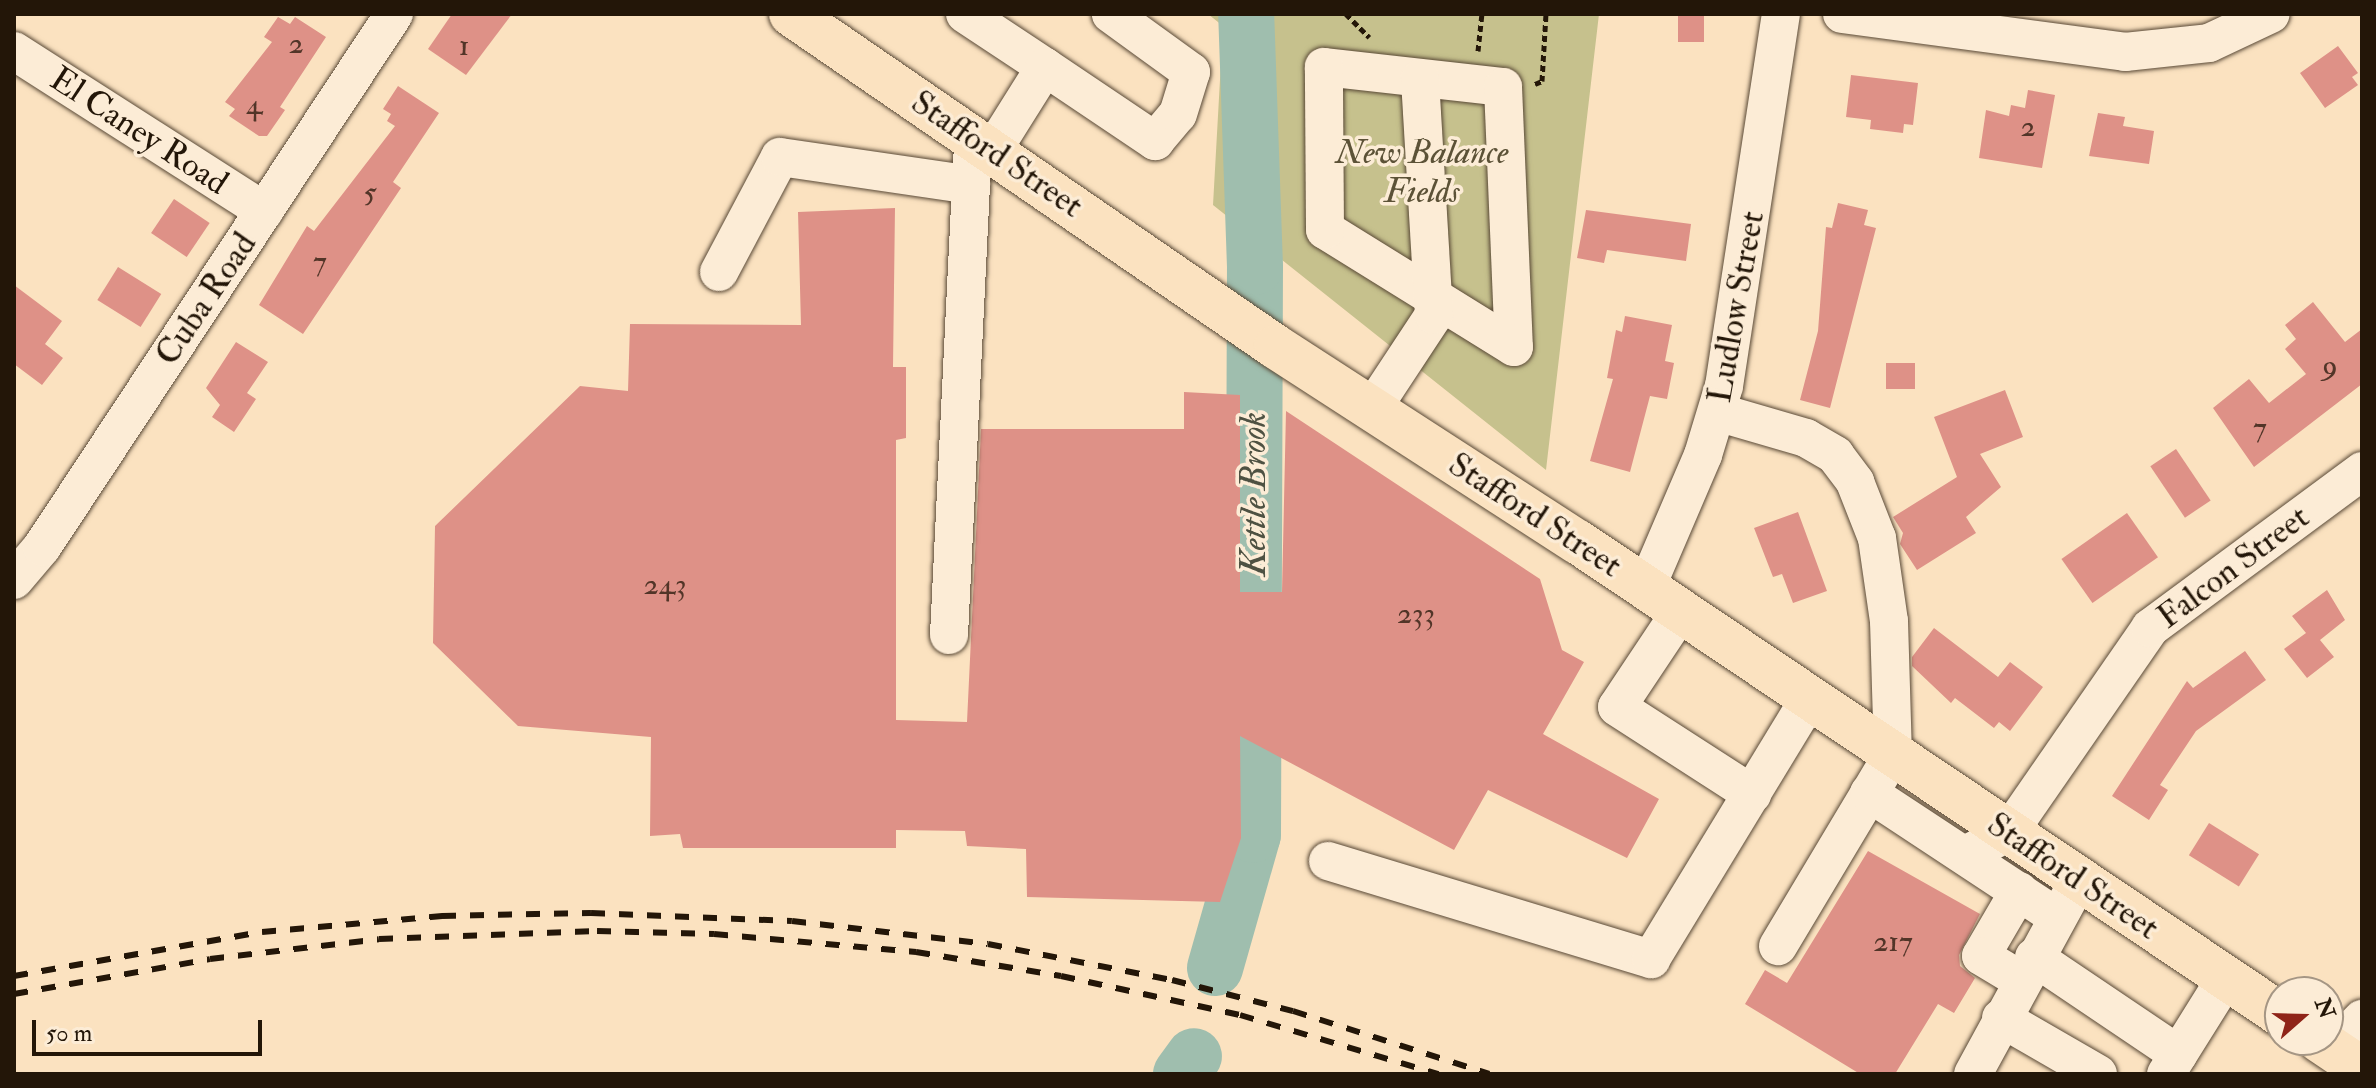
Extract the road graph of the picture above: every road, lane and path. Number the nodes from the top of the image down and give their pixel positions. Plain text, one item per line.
1 (394, 14) edge
2 (965, 14) edge
3 (1111, 14) edge
4 (1546, 14) edge
5 (1781, 14) edge
6 (1842, 14) edge
7 (2271, 14) edge
8 (808, 19) edge
9 (14, 51) edge
10 (1045, 67) junction
11 (1420, 78) junction
12 (1504, 100) junction
13 (979, 157) junction
14 (264, 211) junction
15 (719, 272) dead end
16 (1432, 297) junction
17 (1372, 409) junction
18 (1717, 412) junction
19 (2362, 471) edge
20 (14, 580) edge
21 (1664, 599) junction
22 (949, 635) dead end
23 (1810, 698) junction
24 (1893, 754) junction
25 (1869, 793) junction
26 (1752, 794) junction
27 (2009, 832) junction
28 (1965, 855) junction
29 (1328, 861) dead end
30 (2080, 880) junction
31 (2019, 891) junction
32 (2057, 917) junction
33 (1778, 946) dead end
34 (2028, 968) junction
35 (2226, 978) junction
36 (2264, 1003) edge
37 (2001, 1018) junction
38 (2172, 1064) edge
39 (1973, 1074) edge
40 (2098, 1074) edge

1 - 14 street, Cuba Road
2 - 10 street
3 - 10 street
4 - 12 path
5 - 18 street, Ludlow Street
6 - 7 street
8 - 13 main road, Stafford Street
9 - 14 street, El Caney Road
10 - 13 street
11 - 12 street
11 - 16 street
11 - 16 street
12 - 16 street
13 - 15 street
13 - 17 main road, Stafford Street
13 - 22 street
14 - 20 street, Cuba Road
16 - 17 street
17 - 21 main road, Stafford Street
18 - 21 street, Ludlow Street
18 - 24 street
19 - 27 street, Falcon Street
21 - 23 main road, Stafford Street
21 - 26 street, Ludlow Street
23 - 24 main road, Stafford Street
23 - 26 street
24 - 25 street
24 - 27 main road, Stafford Street
25 - 28 street
25 - 33 street
26 - 29 street
27 - 28 street
27 - 30 main road, Stafford Street
28 - 31 street
30 - 32 street
30 - 35 main road, Stafford Street
31 - 32 street
31 - 34 street
32 - 34 street
34 - 37 street
34 - 38 street
35 - 36 main road, Stafford Street
35 - 38 street
37 - 39 street
37 - 40 street

